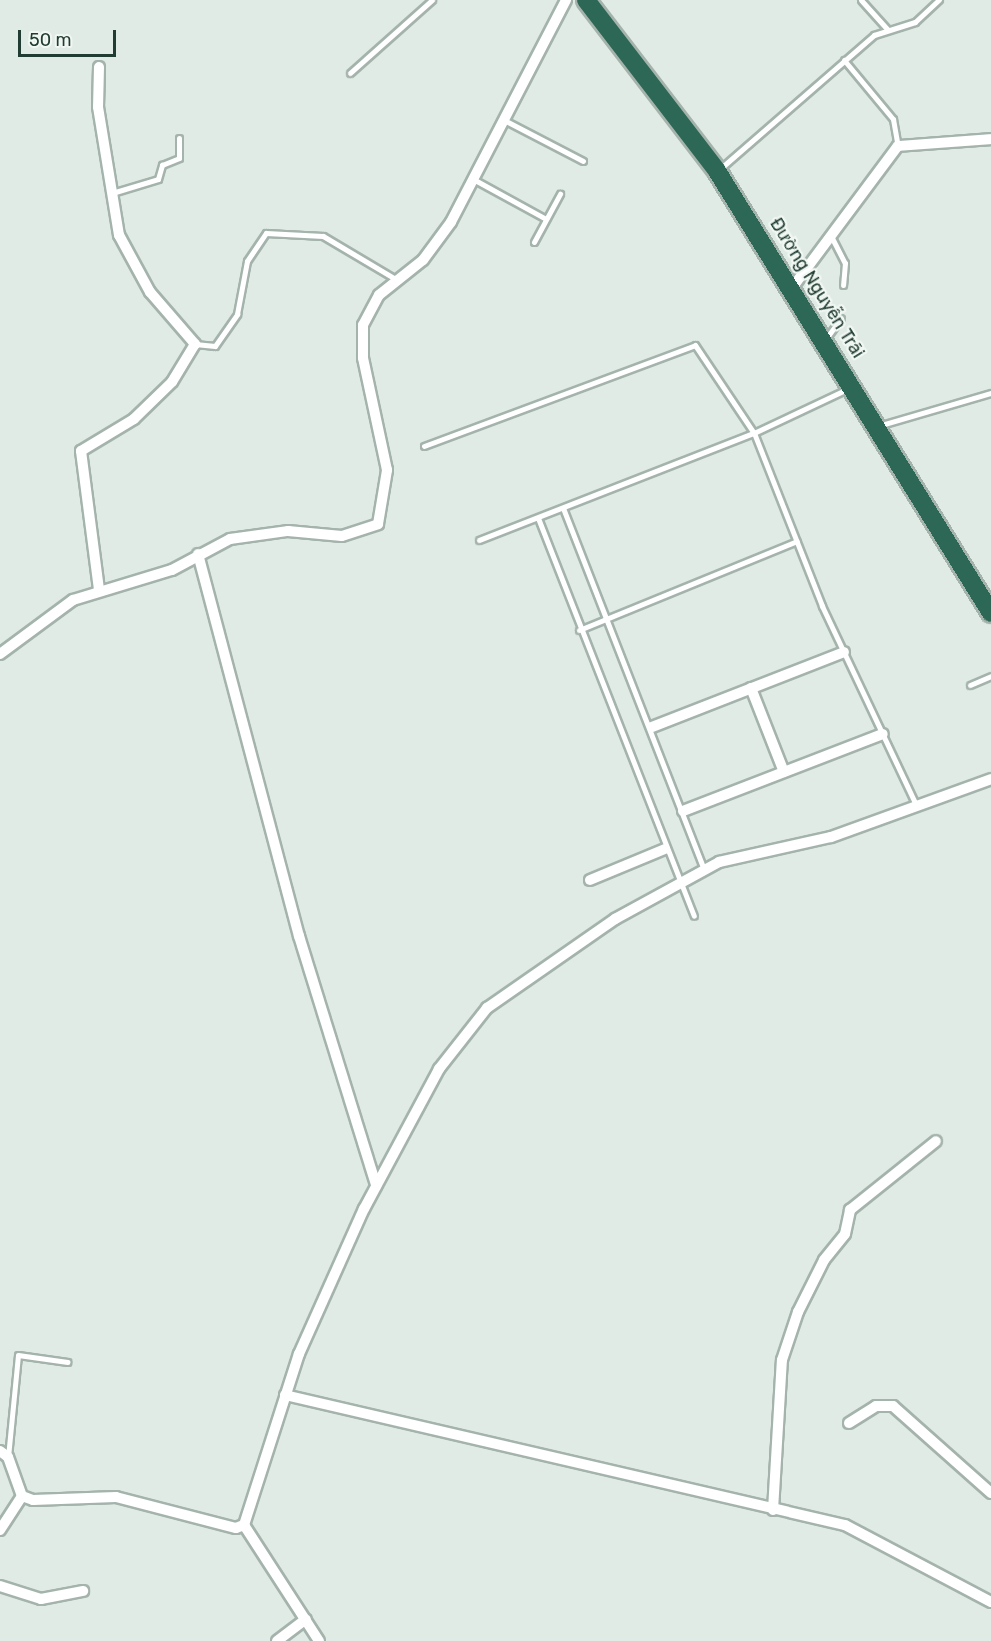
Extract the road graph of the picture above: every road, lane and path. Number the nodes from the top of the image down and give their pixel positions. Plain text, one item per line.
1 (432, 0) edge
2 (566, 0) edge
3 (586, 0) edge
4 (861, 0) edge
5 (939, 0) edge
6 (887, 29) junction
7 (844, 60) junction
8 (99, 67) dead end
9 (350, 73) dead end
10 (504, 120) junction
11 (179, 138) dead end
12 (991, 139) edge
13 (898, 146) junction
14 (583, 161) dead end
15 (717, 171) junction
16 (473, 179) junction
17 (110, 193) junction
18 (560, 194) dead end
19 (546, 219) junction
20 (832, 238) junction
21 (534, 242) dead end
22 (397, 280) junction
23 (843, 285) dead end
24 (792, 288) junction
25 (841, 318) dead end
26 (825, 340) junction
27 (195, 344) junction
28 (854, 386) junction
29 (991, 393) edge
30 (878, 426) junction
31 (754, 433) junction
32 (424, 446) dead end
33 (563, 508) junction
34 (538, 518) junction
35 (479, 540) dead end
36 (796, 541) junction
37 (198, 554) junction
38 (99, 590) junction
39 (991, 613) edge
40 (609, 616) junction
41 (579, 630) junction
42 (844, 652) junction
43 (0, 654) edge
44 (991, 676) edge
45 (970, 685) dead end
46 (751, 688) junction
47 (651, 727) junction
48 (882, 734) junction
49 (784, 772) junction
50 (991, 779) edge
51 (916, 805) junction
52 (683, 811) junction
53 (665, 849) junction
54 (704, 869) junction
55 (590, 880) dead end
56 (678, 883) junction
57 (694, 916) dead end
58 (936, 1141) dead end
59 (376, 1185) junction
60 (68, 1362) dead end
61 (285, 1395) junction
62 (849, 1423) dead end
63 (4, 1454) edge
64 (991, 1493) edge
65 (21, 1496) junction
66 (772, 1510) junction
67 (244, 1525) junction
68 (0, 1530) edge
69 (0, 1586) edge
70 (83, 1591) dead end
71 (991, 1602) edge
72 (306, 1619) junction
73 (277, 1641) edge
74 (319, 1641) edge

1 - 9 lane
2 - 10 street
3 - 15 highway, Đường Nguyễn Trãi
4 - 6 lane
5 - 6 lane
6 - 7 lane
7 - 13 lane
7 - 15 lane
8 - 17 street
10 - 14 lane
10 - 16 street
11 - 17 lane
12 - 13 street
13 - 20 street
15 - 24 highway, Đường Nguyễn Trãi
16 - 19 lane
16 - 22 street
17 - 27 street
18 - 19 lane
19 - 21 lane
20 - 23 lane
20 - 24 street
22 - 27 lane
22 - 37 street
24 - 26 highway, Đường Nguyễn Trãi
25 - 26 lane
26 - 28 highway, Đường Nguyễn Trãi
27 - 38 street
28 - 30 highway, Đường Nguyễn Trãi
28 - 31 lane
29 - 30 lane
30 - 39 highway, Đường Nguyễn Trãi
31 - 32 lane
31 - 33 lane
31 - 36 lane
33 - 34 lane
33 - 40 lane
34 - 35 lane
34 - 41 lane
36 - 40 lane
36 - 42 lane
37 - 38 street
37 - 59 street
38 - 43 street
40 - 41 lane
40 - 47 lane
41 - 53 lane
42 - 46 street
42 - 48 lane
44 - 45 lane
46 - 47 street
46 - 49 street
47 - 52 lane
48 - 49 street
48 - 51 lane
49 - 52 street
50 - 51 street
51 - 54 street
52 - 54 lane
53 - 55 street
53 - 56 lane
54 - 56 street
56 - 57 lane
56 - 59 street
58 - 66 street
59 - 61 street
60 - 63 lane
61 - 66 street
61 - 67 street
62 - 64 street
63 - 65 street
65 - 67 street
65 - 68 street
66 - 71 street
67 - 72 street
69 - 70 street
72 - 73 street
72 - 74 street

